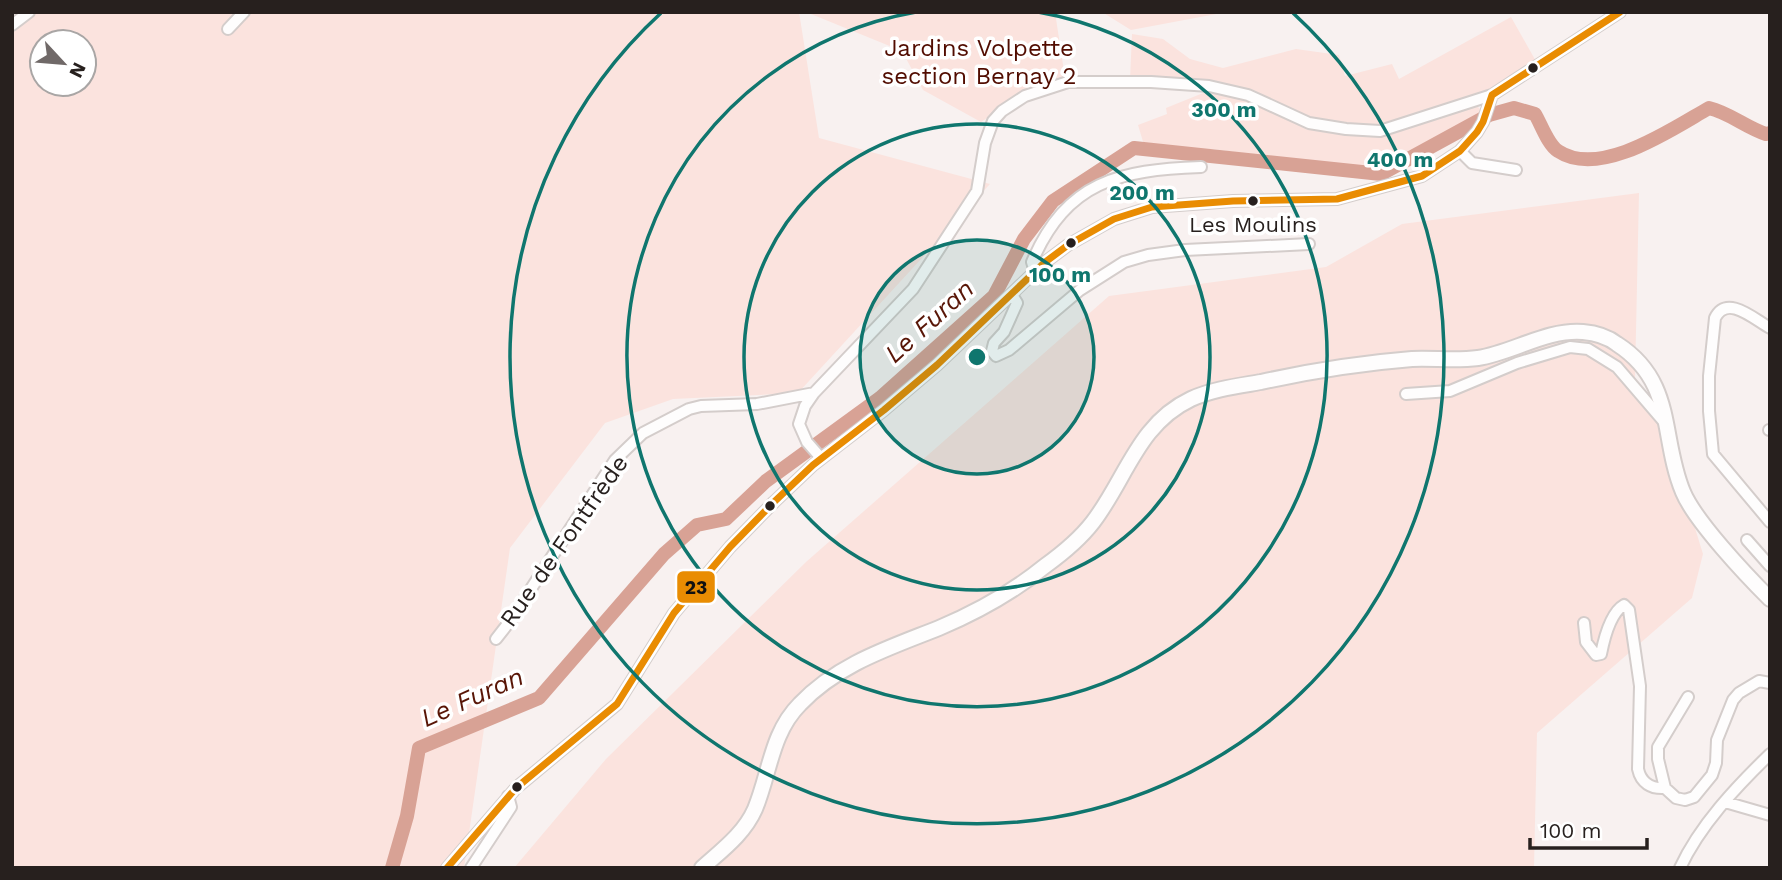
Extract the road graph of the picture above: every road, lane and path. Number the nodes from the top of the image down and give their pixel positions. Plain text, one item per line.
1 (29, 12) edge
2 (244, 12) edge
3 (1620, 12) edge
4 (12, 25) edge
5 (228, 29) dead end
6 (1492, 95) junction
7 (1460, 151) junction
8 (1201, 167) dead end
9 (1516, 170) dead end
10 (1309, 244) dead end
11 (1035, 272) junction
12 (1012, 295) junction
13 (1770, 328) edge
14 (814, 393) junction
15 (1406, 394) dead end
16 (1669, 429) junction
17 (818, 457) junction
18 (1770, 522) edge
19 (1747, 540) dead end
20 (1770, 566) edge
21 (1770, 598) edge
22 (1584, 624) dead end
23 (496, 639) dead end
24 (1770, 683) edge
25 (1688, 697) dead end
26 (1770, 754) edge
27 (1665, 788) junction
28 (509, 796) junction
29 (1725, 802) junction
30 (1770, 815) edge
31 (447, 868) edge
32 (471, 868) edge
33 (702, 868) edge
34 (1680, 868) edge

1 - 4 street
2 - 5 street
3 - 6 street
6 - 7 street
6 - 14 street
7 - 9 street
7 - 11 street
8 - 11 street
10 - 12 street
11 - 12 street
12 - 17 street
13 - 18 street
14 - 17 street
14 - 23 street, Rue de Fontfrède
15 - 16 street
16 - 21 main road
16 - 33 main road
17 - 28 street
19 - 20 street
22 - 27 street
24 - 27 street
25 - 27 street
26 - 29 street
28 - 31 street
28 - 32 street
29 - 30 street
29 - 34 street

